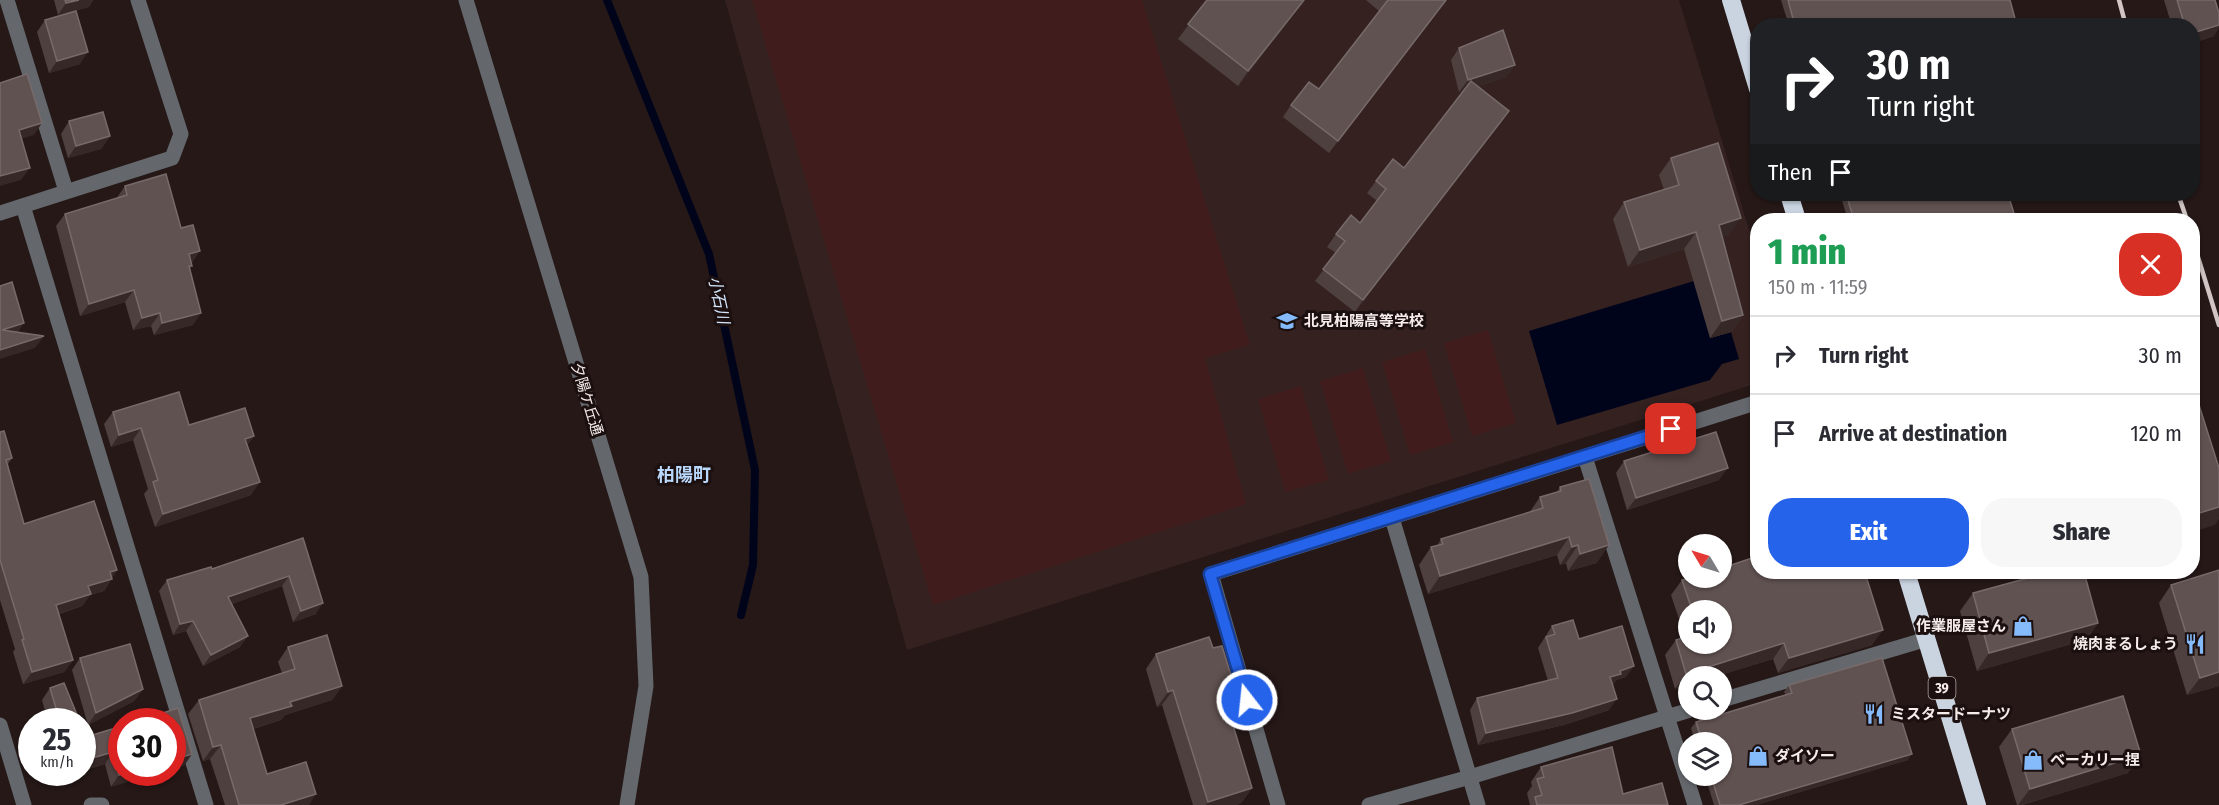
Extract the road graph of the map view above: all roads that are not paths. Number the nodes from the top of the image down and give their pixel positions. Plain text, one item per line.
1 (7, 0) edge
2 (138, 0) edge
3 (466, 0) edge
4 (1731, 0) edge
5 (1750, 63) edge
6 (66, 191) junction
7 (23, 206) junction
8 (0, 213) edge
9 (1750, 405) edge
10 (1585, 457) junction
11 (1392, 519) junction
12 (1908, 579) edge
13 (1927, 639) junction
14 (1732, 697) edge
15 (1678, 713) edge
16 (1667, 716) junction
17 (0, 725) edge
18 (1470, 777) junction
19 (24, 805) edge
20 (91, 805) edge
21 (102, 805) edge
22 (206, 805) edge
23 (627, 805) edge
24 (1278, 805) edge
25 (1369, 805) edge
26 (1478, 805) edge
27 (1695, 805) edge
28 (1977, 805) edge

1 - 6 street
2 - 6 street
3 - 23 street, 夕陽ケ丘通
4 - 5 highway
6 - 7 street
7 - 8 street
7 - 22 street
9 - 10 street
10 - 11 street
10 - 16 street
11 - 18 street
11 - 24 street
12 - 13 highway, 39
13 - 14 street
13 - 28 highway, 39
15 - 16 street
16 - 18 street
16 - 27 street
17 - 19 street
18 - 25 street
18 - 26 street
20 - 21 street

